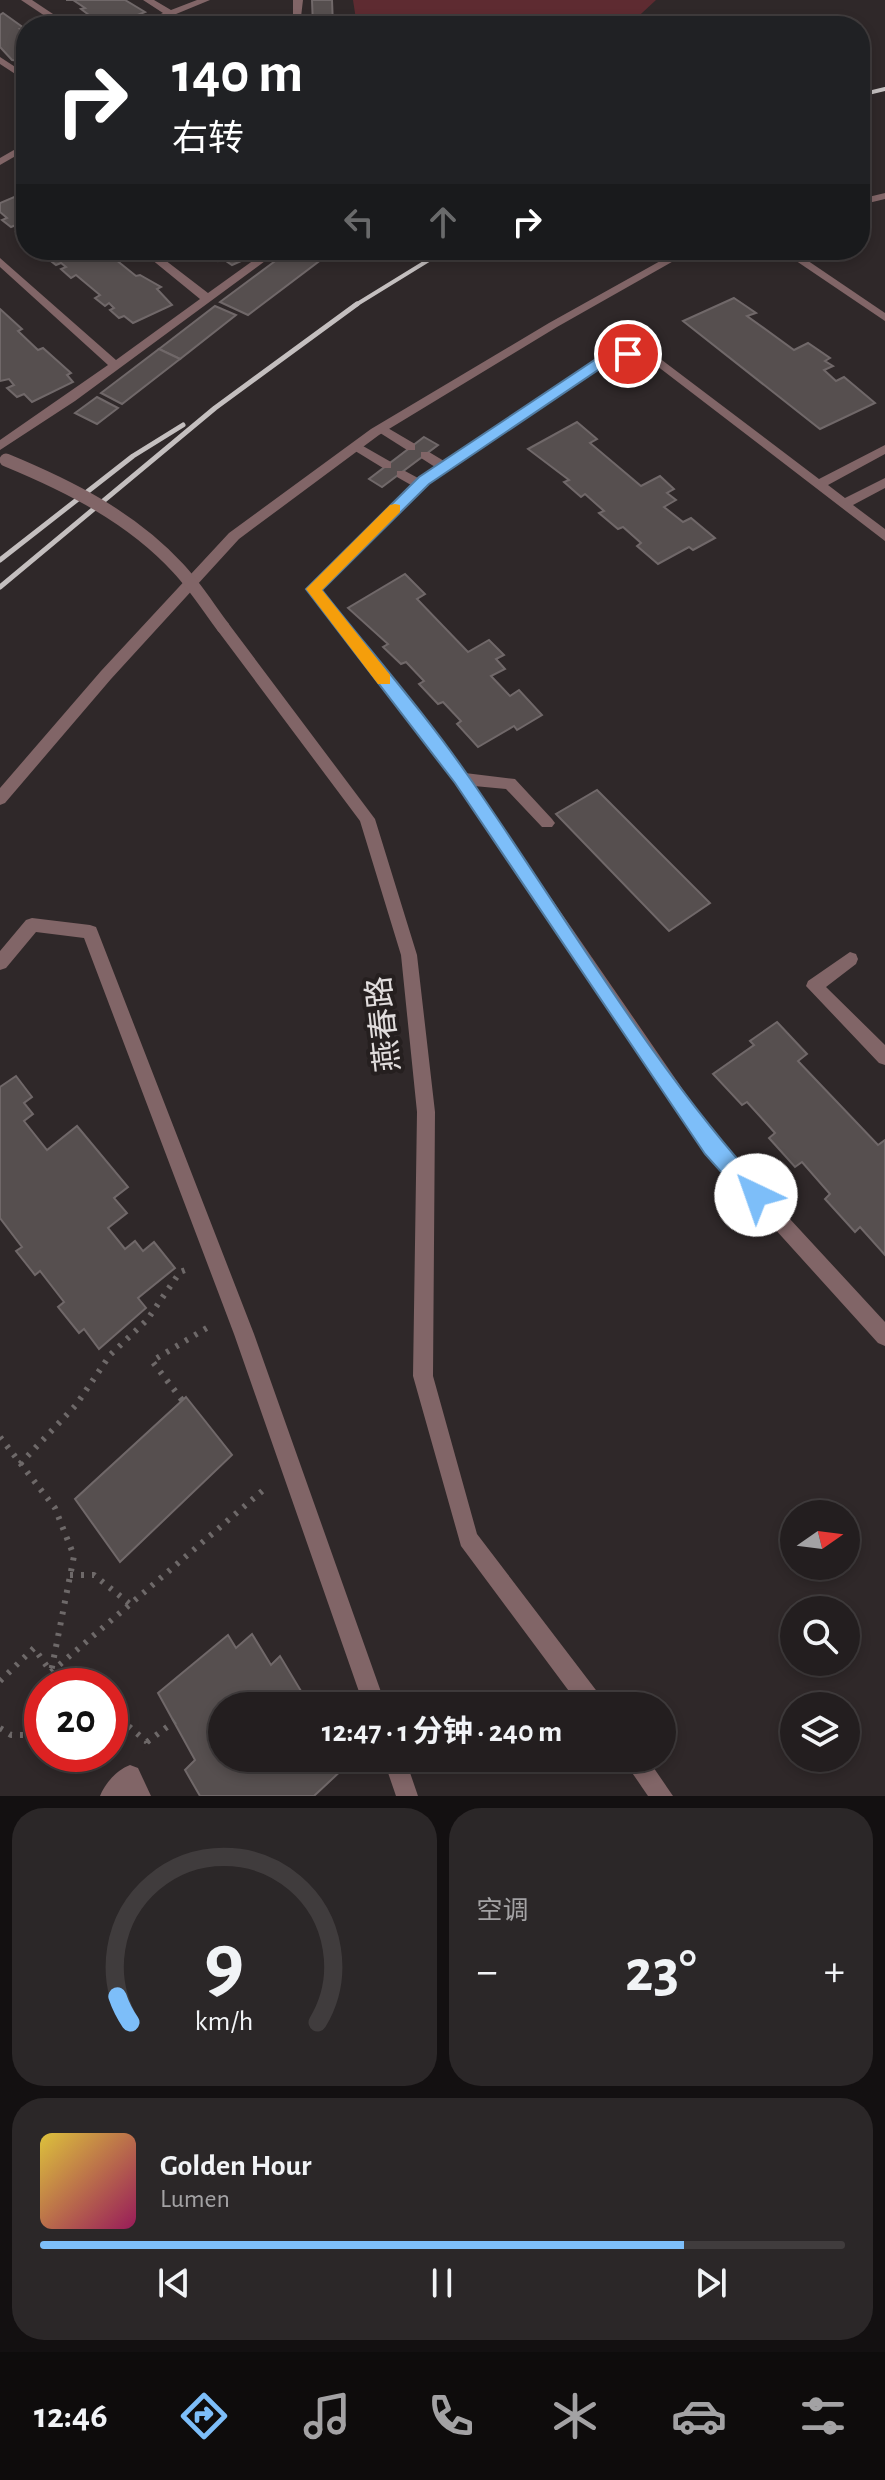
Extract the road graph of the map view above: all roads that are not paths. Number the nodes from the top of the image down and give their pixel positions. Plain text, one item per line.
1 (26, 0) edge
2 (148, 0) edge
3 (205, 0) edge
4 (170, 14) junction
5 (51, 16) edge
6 (165, 16) edge
7 (158, 260) edge
8 (261, 260) edge
9 (670, 260) edge
10 (800, 260) edge
11 (0, 261) edge
12 (208, 299) junction
13 (885, 318) edge
14 (116, 366) junction
15 (381, 428) junction
16 (0, 446) edge
17 (356, 446) junction
18 (411, 447) dead end
19 (885, 449) edge
20 (425, 455) dead end
21 (3, 459) edge
22 (387, 465) dead end
23 (444, 467) junction
24 (401, 474) dead end
25 (885, 482) edge
26 (820, 484) junction
27 (420, 485) junction
28 (845, 504) junction
29 (885, 536) edge
30 (461, 779) junction
31 (0, 799) edge
32 (547, 823) dead end
33 (850, 959) dead end
34 (0, 963) edge
35 (885, 1057) edge
36 (885, 1336) edge
37 (370, 1692) edge
38 (583, 1692) edge
39 (399, 1772) edge
40 (644, 1772) edge
41 (135, 1786) edge
42 (111, 1796) edge
43 (407, 1796) edge
44 (662, 1796) edge

1 - 5 street
2 - 4 street
3 - 4 street
4 - 6 street
7 - 12 street
8 - 12 street
9 - 15 street
10 - 13 street
11 - 14 street
12 - 14 street
14 - 16 street
15 - 17 street
15 - 18 street
17 - 22 street
17 - 31 street
19 - 26 street
20 - 23 street
21 - 38 street, 燕春路, bridge
23 - 26 street
23 - 27 street
24 - 27 street
25 - 28 street
26 - 28 street
27 - 30 street
28 - 29 street
30 - 32 street
30 - 36 street
33 - 35 street
34 - 37 street
39 - 43 street
40 - 44 street
41 - 42 street

